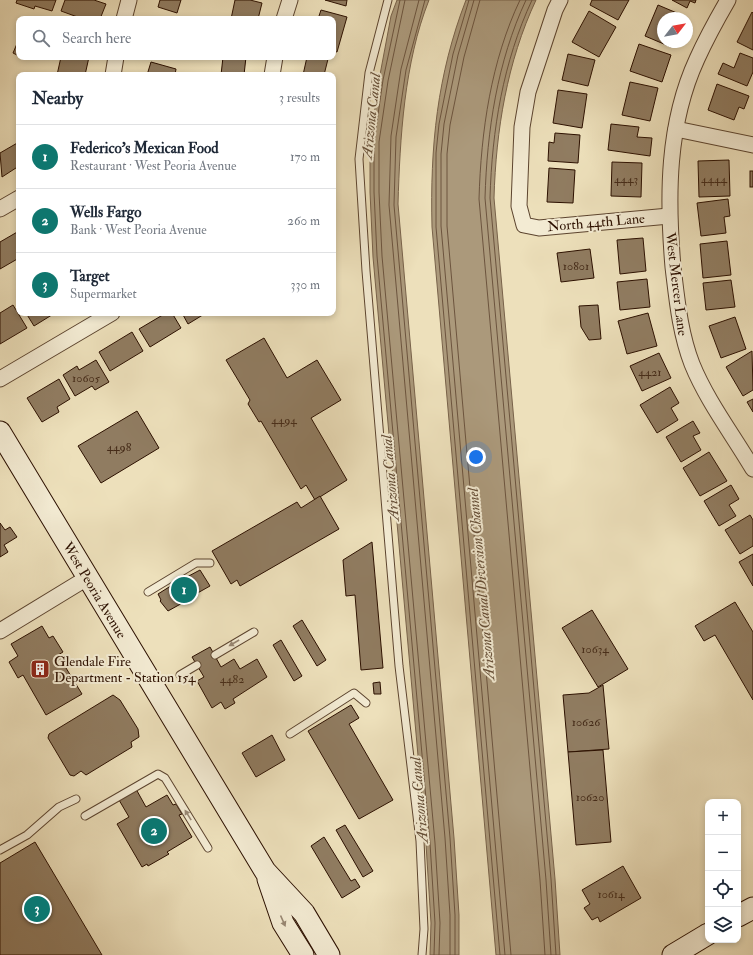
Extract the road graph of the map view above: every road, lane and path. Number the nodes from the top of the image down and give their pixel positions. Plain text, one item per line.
1 (129, 0) edge
2 (290, 0) edge
3 (388, 0) edge
4 (560, 0) edge
5 (728, 0) edge
6 (125, 16) edge
7 (285, 16) edge
8 (116, 60) edge
9 (274, 60) edge
10 (114, 72) edge
11 (272, 72) edge
12 (676, 129) junction
13 (753, 145) edge
14 (16, 200) edge
15 (0, 209) edge
16 (669, 216) junction
17 (107, 316) edge
18 (0, 379) edge
19 (0, 432) edge
20 (753, 469) edge
21 (210, 563) dead end
22 (87, 578) junction
23 (148, 592) dead end
24 (0, 631) edge
25 (254, 632) dead end
26 (214, 655) dead end
27 (197, 665) dead end
28 (180, 675) dead end
29 (366, 703) dead end
30 (290, 734) dead end
31 (76, 799) dead end
32 (85, 816) dead end
33 (208, 848) dead end
34 (0, 850) edge
35 (265, 871) junction
36 (753, 908) edge
37 (741, 914) edge
38 (705, 936) edge
39 (303, 955) edge
40 (329, 955) edge
41 (422, 955) edge
42 (672, 955) edge

1 - 6 street
2 - 7 street
3 - 41 lane
4 - 16 street, North 44th Lane
5 - 12 street, West Mercer Lane
8 - 10 street
9 - 11 street
12 - 13 street
12 - 16 street, West Mercer Lane
14 - 15 street
16 - 20 street, West Mercer Lane
17 - 18 street
19 - 22 main road, West Peoria Avenue
21 - 23 lane
22 - 24 street
22 - 35 main road, West Peoria Avenue
25 -> 26 lane
27 - 28 lane
29 - 30 lane
31 - 34 lane
33 -> 32 lane
35 -> 39 main road, West Peoria Avenue
35 - 40 main road, West Peoria Avenue
36 - 37 main road
38 - 42 main road

